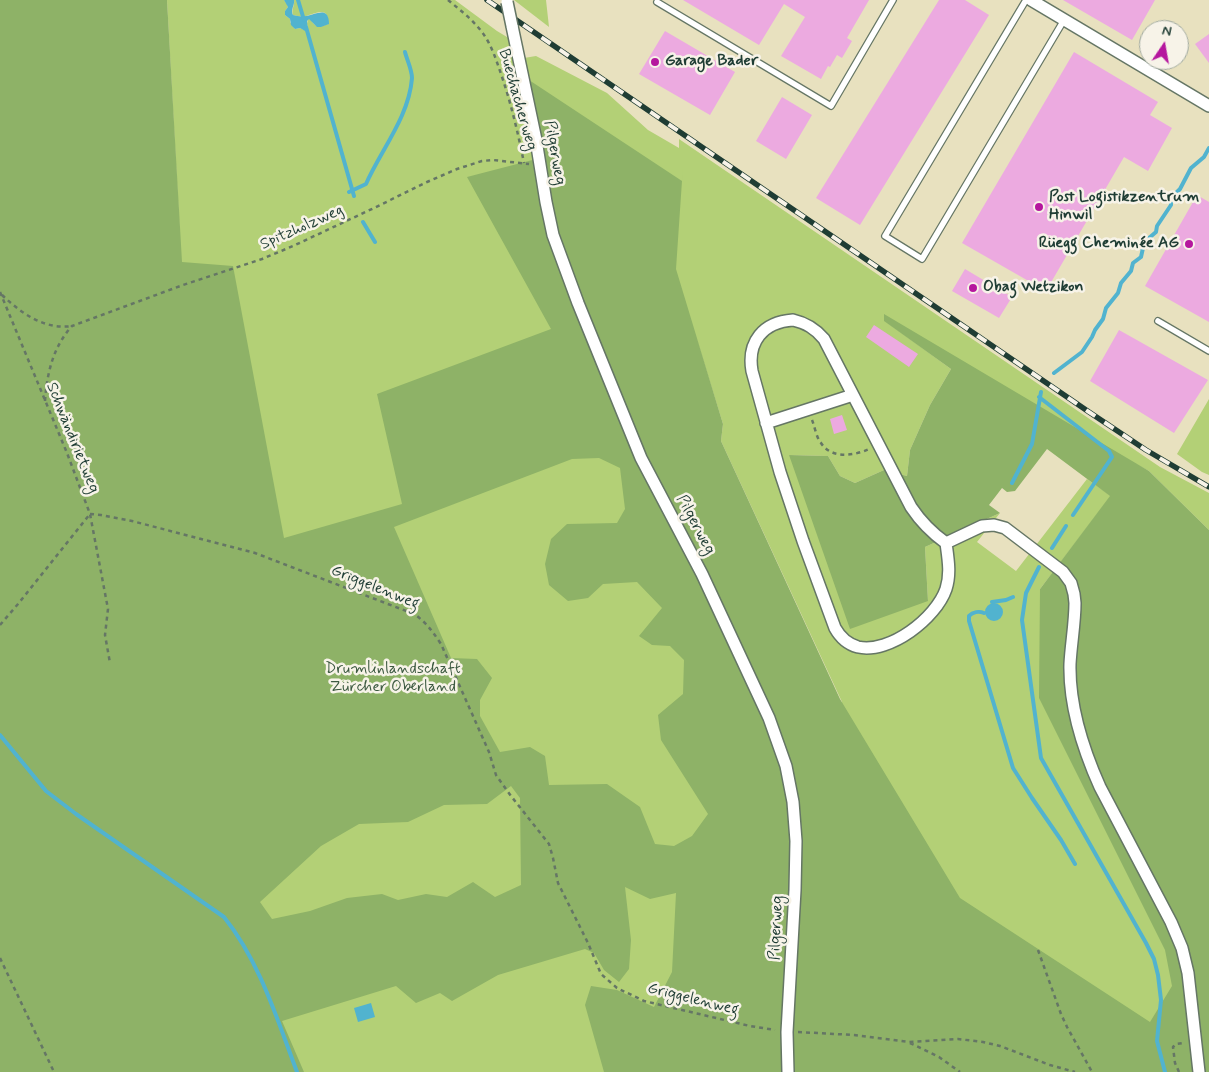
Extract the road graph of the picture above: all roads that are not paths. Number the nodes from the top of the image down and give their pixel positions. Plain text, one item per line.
1 (893, 0) edge
2 (1026, 0) edge
3 (1031, 0) edge
4 (507, 1) edge
5 (657, 2) dead end
6 (1064, 20) junction
7 (1209, 106) edge
8 (1158, 321) dead end
9 (1209, 351) edge
10 (853, 395) junction
11 (766, 423) junction
12 (946, 543) junction
13 (788, 1072) edge
14 (1199, 1072) edge

1 - 5 lane
2 - 6 lane
3 - 6 street
4 - 13 street, Pilgerweg, bridge
6 - 7 street
8 - 9 lane
10 - 11 street
10 - 11 street
10 - 12 street
11 - 12 street
12 - 14 street

